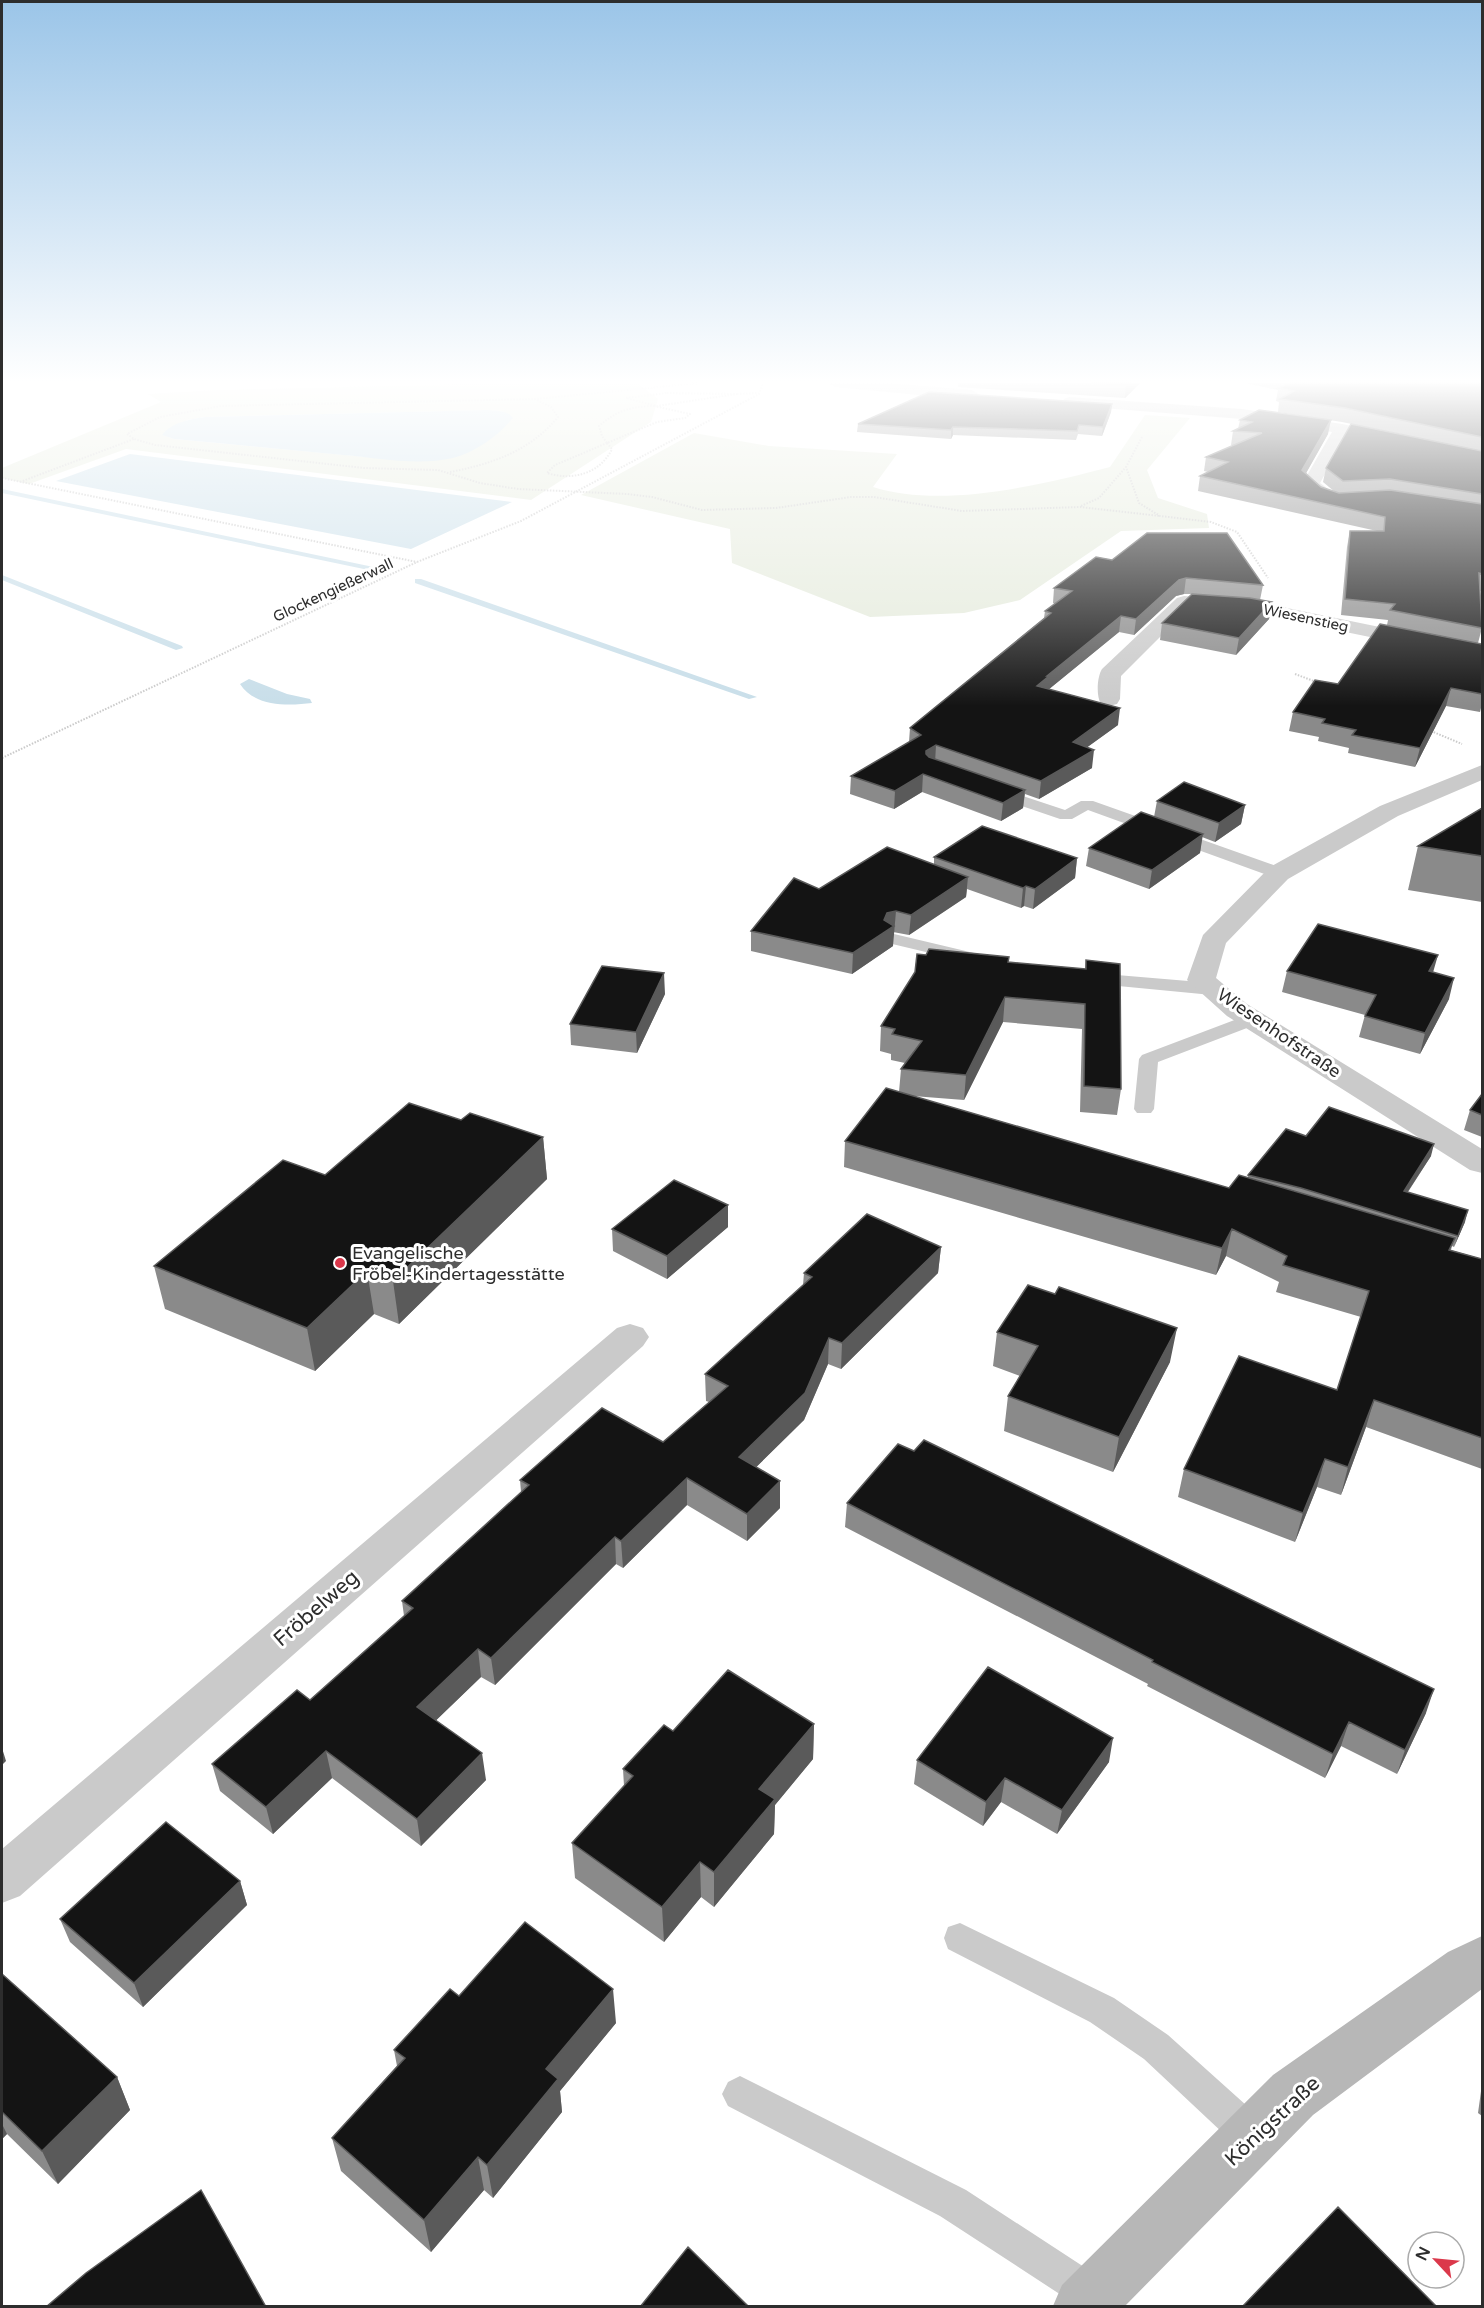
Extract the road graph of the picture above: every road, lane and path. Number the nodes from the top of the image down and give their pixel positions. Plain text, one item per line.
1 (63, 491) edge
2 (550, 491) edge
3 (1105, 491) edge
4 (1134, 491) edge
5 (1322, 491) edge
6 (575, 492) junction
7 (1340, 501) edge
8 (1080, 507) junction
9 (1160, 516) junction
10 (417, 562) junction
11 (1248, 606) junction
12 (1482, 654) edge
13 (1296, 674) dead end
14 (1329, 687) edge
15 (1109, 699) dead end
16 (1428, 729) edge
17 (1472, 748) dead end
18 (2, 758) edge
19 (1482, 772) edge
20 (989, 789) edge
21 (1279, 873) junction
22 (894, 939) edge
23 (990, 961) edge
24 (1074, 976) edge
25 (1212, 989) junction
26 (1252, 1019) junction
27 (1144, 1108) dead end
28 (1482, 1163) edge
29 (630, 1337) dead end
30 (2, 1880) edge
31 (960, 1938) dead end
32 (1482, 1962) edge
33 (740, 2094) dead end
34 (1253, 2136) junction
35 (1088, 2301) edge

1 - 10 path
2 - 6 path
3 - 8 path
4 - 9 path
5 - 7 street
6 - 8 path
6 - 10 path, Glockengießerwall
8 - 9 path
9 - 11 path
10 - 18 path, Glockengießerwall
11 - 12 street, Wiesenstieg
11 - 15 street, Wiesenstieg
13 - 14 path
16 - 17 path
19 - 21 street, Wiesenhofstraße
20 - 21 lane
21 - 25 street, Wiesenhofstraße
22 - 23 lane
24 - 25 lane
25 - 26 street, Wiesenhofstraße
26 - 27 lane
26 - 28 street, Wiesenhofstraße
29 - 30 street, Fröbelweg
31 - 34 lane
32 - 34 main road, Königstraße
33 - 35 lane
34 - 35 main road, Königstraße

